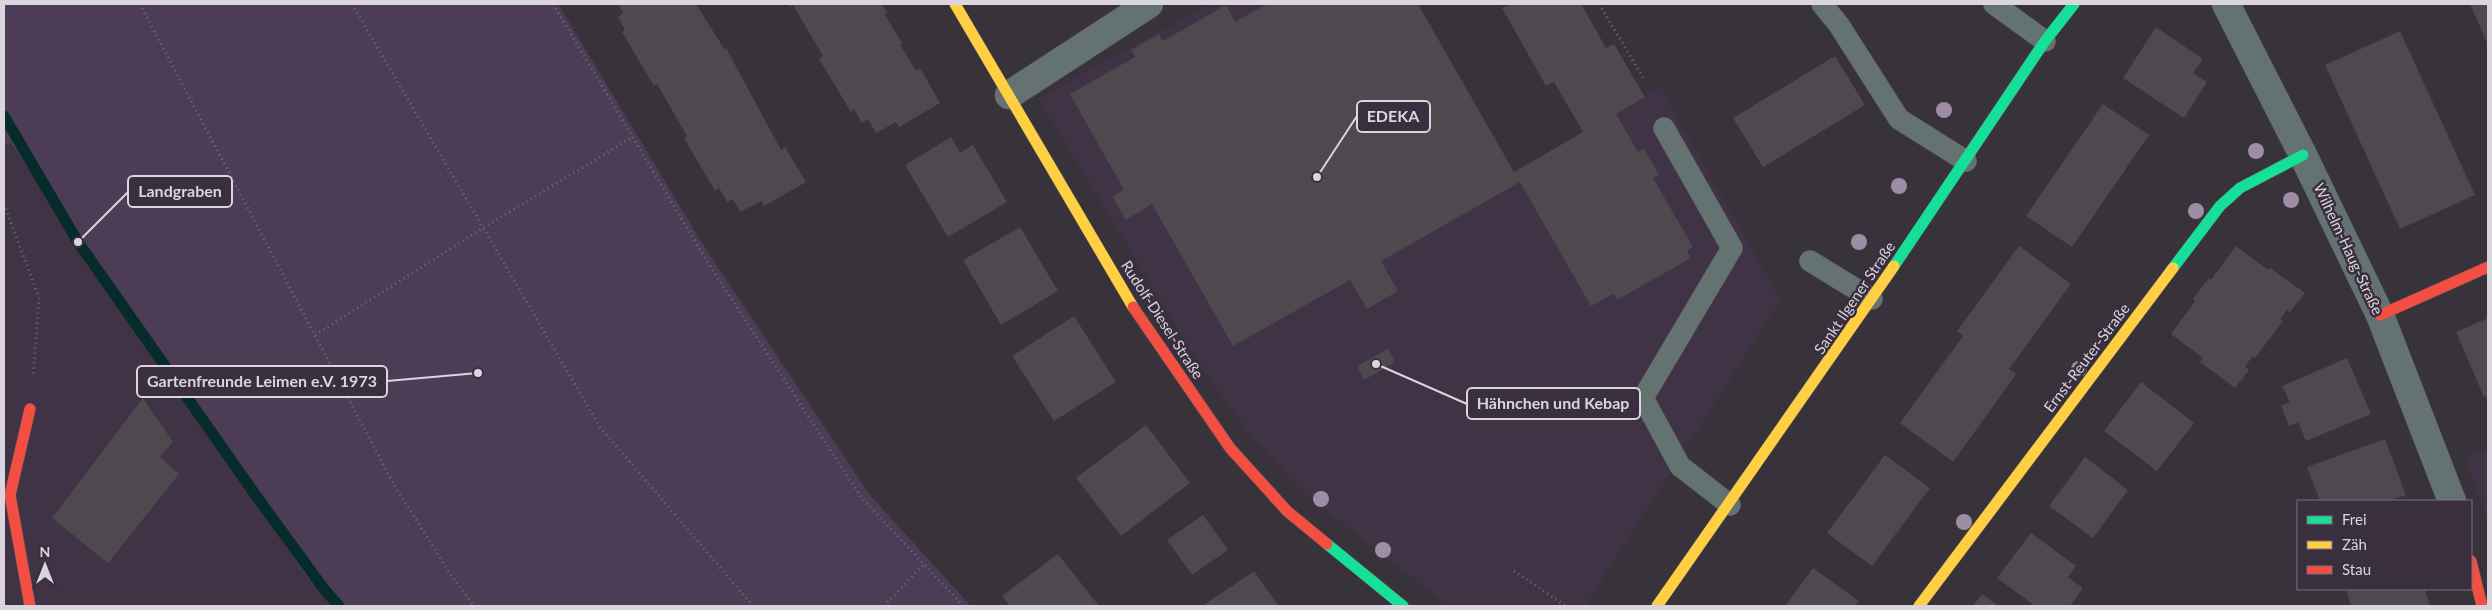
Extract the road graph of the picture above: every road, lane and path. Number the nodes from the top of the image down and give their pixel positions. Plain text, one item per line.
1 (140, 4) edge
2 (352, 4) edge
3 (553, 4) edge
4 (955, 4) edge
5 (1150, 4) edge
6 (1599, 4) edge
7 (1822, 4) edge
8 (1994, 4) edge
9 (2074, 4) edge
10 (2226, 4) edge
11 (2046, 41) junction
12 (1645, 81) dead end
13 (1009, 95) junction
14 (1664, 128) dead end
15 (633, 137) junction
16 (2303, 155) junction
17 (1966, 161) junction
18 (4, 204) edge
19 (483, 228) junction
20 (1810, 261) dead end
21 (2488, 267) edge
22 (1872, 299) junction
23 (2380, 315) junction
24 (315, 335) junction
25 (30, 409) joint
26 (2452, 500) edge
27 (1730, 505) junction
28 (924, 564) junction
29 (2472, 565) edge
30 (1514, 571) dead end
31 (30, 606) edge
32 (474, 606) edge
33 (753, 606) edge
34 (884, 606) edge
35 (963, 606) edge
36 (1403, 606) edge
37 (1566, 606) edge
38 (1657, 606) edge
39 (1919, 606) edge
40 (2482, 606) edge

1 - 24 path
2 - 19 path
3 - 15 path
4 - 13 street, Rudolf-Diesel-Straße
5 - 13 street
6 - 12 path
7 - 17 lane
8 - 11 lane
9 - 11 street, Sankt Ilgener Straße
10 - 16 street, Wilhelm-Haug-Straße
11 - 17 street, Sankt Ilgener Straße
13 - 36 street, Rudolf-Diesel-Straße
14 - 27 lane
15 - 19 path
15 - 28 path
16 - 23 street, Wilhelm-Haug-Straße
16 - 39 street, Ernst-Reuter-Straße
17 - 22 street, Sankt Ilgener Straße
18 - 25 path
19 - 24 path
19 - 33 path
20 - 22 lane
21 - 23 street
22 - 27 street, Sankt Ilgener Straße
23 - 26 street, Wilhelm-Haug-Straße
24 - 32 path
25 - 31 street
27 - 38 street, Sankt Ilgener Straße
28 - 34 path
28 - 35 path
29 - 40 street
30 - 37 path

